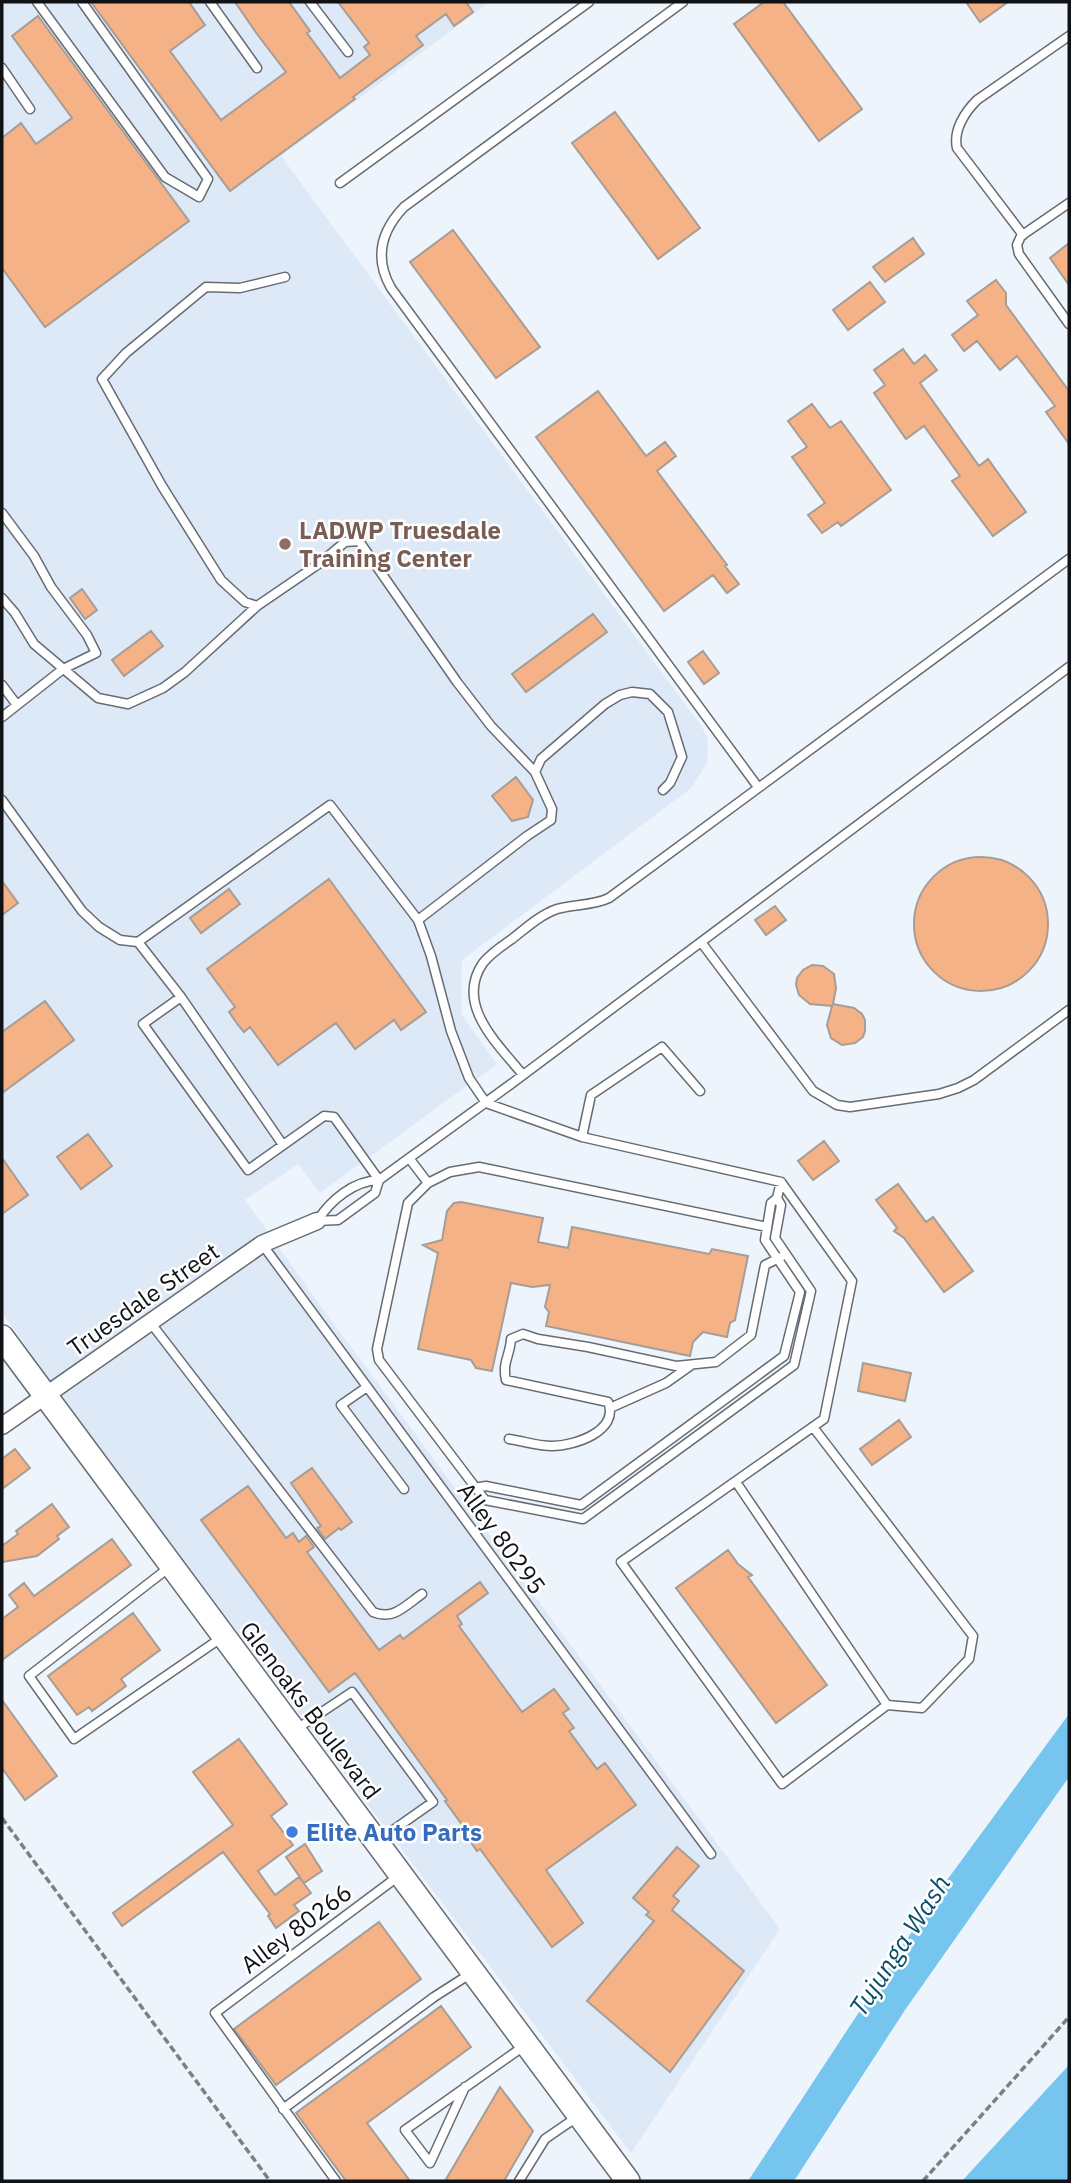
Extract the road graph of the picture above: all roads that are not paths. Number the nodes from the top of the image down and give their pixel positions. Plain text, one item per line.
1 (37, 2) edge
2 (82, 2) edge
3 (210, 2) edge
4 (310, 2) edge
5 (589, 2) edge
6 (683, 2) edge
7 (1069, 36) edge
8 (348, 52) dead end
9 (2, 68) edge
10 (257, 68) dead end
11 (30, 109) dead end
12 (340, 183) dead end
13 (1069, 203) edge
14 (1023, 234) junction
15 (285, 277) dead end
16 (1069, 324) edge
17 (2, 513) edge
18 (1069, 559) edge
19 (2, 598) edge
20 (257, 606) junction
21 (1069, 667) edge
22 (63, 669) junction
23 (2, 685) edge
24 (16, 705) junction
25 (2, 717) edge
26 (535, 772) junction
27 (758, 787) junction
28 (663, 790) dead end
29 (2, 800) edge
30 (418, 920) junction
31 (138, 942) junction
32 (701, 942) junction
33 (181, 997) junction
34 (1069, 1010) edge
35 (523, 1075) junction
36 (700, 1091) dead end
37 (485, 1103) junction
38 (582, 1137) junction
39 (283, 1145) junction
40 (409, 1158) junction
41 (379, 1180) junction
42 (781, 1182) junction
43 (428, 1184) junction
44 (777, 1198) junction
45 (317, 1221) junction
46 (766, 1227) junction
47 (262, 1244) junction
48 (782, 1257) junction
49 (150, 1322) junction
50 (2, 1338) edge
51 (693, 1364) junction
52 (367, 1387) junction
53 (45, 1396) junction
54 (610, 1408) junction
55 (2, 1426) edge
56 (813, 1427) junction
57 (509, 1438) dead end
58 (736, 1482) junction
59 (474, 1488) junction
60 (404, 1489) dead end
61 (172, 1566) junction
62 (422, 1594) dead end
63 (223, 1636) junction
64 (887, 1705) junction
65 (295, 1730) junction
66 (376, 1842) junction
67 (710, 1854) dead end
68 (400, 1875) junction
69 (473, 1972) junction
70 (526, 2044) junction
71 (465, 2087) junction
72 (283, 2109) junction
73 (579, 2116) junction
74 (337, 2181) edge
75 (519, 2181) edge
76 (628, 2181) edge

1 - 2 lane
3 - 10 lane
4 - 8 lane
5 - 12 lane
6 - 27 lane
7 - 14 lane
9 - 11 lane
13 - 14 lane
14 - 16 lane
15 - 20 lane
17 - 22 lane
18 - 27 lane
19 - 22 lane
20 - 22 lane
20 - 26 lane
21 - 32 lane
22 - 24 lane
23 - 24 lane
24 - 25 lane
26 - 28 lane
26 - 30 lane
27 - 35 lane
29 - 31 lane
30 - 31 lane
30 - 37 lane
31 - 33 lane
32 - 34 lane
32 - 35 lane
33 - 39 lane
33 - 39 lane
35 - 37 lane
36 - 38 lane
37 - 38 lane
37 - 40 lane
38 - 42 lane
39 - 41 lane
40 - 41 lane
40 - 43 lane
41 - 45 lane
41 - 45 lane
42 - 44 lane
42 - 56 lane
43 - 46 lane
43 - 59 lane
44 - 46 lane
44 - 48 lane
45 - 47 street, Truesdale Street
46 - 48 lane
47 - 49 street, Truesdale Street
47 - 52 lane, Alley 80295
48 - 51 lane
48 - 59 lane
48 - 59 lane
49 - 53 street, Truesdale Street
49 - 62 lane
50 - 53 main road, Glenoaks Boulevard
51 - 54 lane
51 - 54 lane
52 - 60 lane
52 - 67 lane, Alley 80295
53 - 55 street, Truesdale Street
53 - 61 main road, Glenoaks Boulevard
54 - 57 lane
56 - 58 lane
56 - 64 lane
58 - 64 lane
58 - 64 lane
61 - 63 main road, Glenoaks Boulevard
61 - 63 lane
63 - 65 main road, Glenoaks Boulevard
65 - 66 main road, Glenoaks Boulevard
65 - 66 lane
66 - 68 main road, Glenoaks Boulevard
68 - 69 main road, Glenoaks Boulevard
68 - 72 lane, Alley 80266
69 - 70 main road, Glenoaks Boulevard
69 - 72 lane
70 - 71 lane
70 - 73 main road, Glenoaks Boulevard
71 - 71 lane
72 - 74 lane
73 - 75 lane
73 - 76 main road, Glenoaks Boulevard

